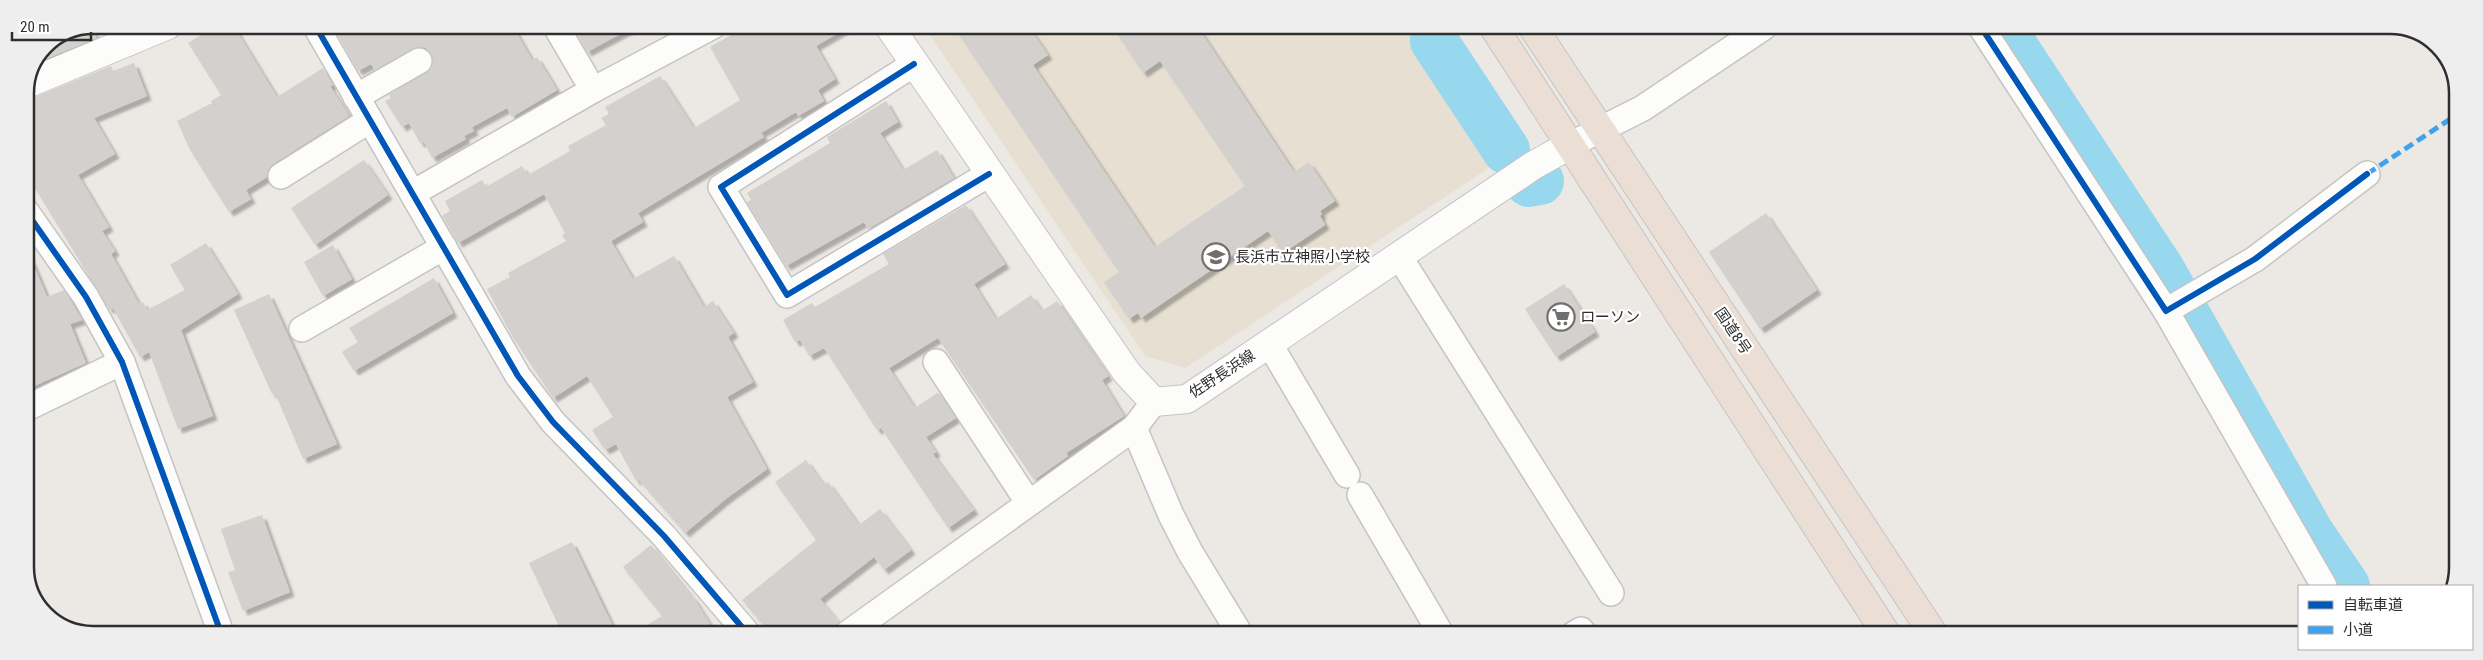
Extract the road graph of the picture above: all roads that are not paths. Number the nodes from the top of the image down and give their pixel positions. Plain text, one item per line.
1 (123, 34) edge
2 (319, 34) edge
3 (561, 34) edge
4 (698, 34) edge
5 (894, 34) edge
6 (1498, 34) edge
7 (1537, 34) edge
8 (1754, 34) edge
9 (1986, 34) edge
10 (419, 62) dead end
11 (914, 64) junction
12 (35, 80) edge
13 (594, 90) junction
14 (356, 97) junction
15 (370, 120) junction
16 (1598, 128) junction
17 (1570, 145) junction
18 (989, 174) junction
19 (2366, 174) dead end
20 (281, 176) dead end
21 (414, 194) junction
22 (34, 223) edge
23 (444, 247) junction
24 (1399, 256) junction
25 (2166, 310) junction
26 (302, 329) dead end
27 (1269, 343) junction
28 (122, 362) junction
29 (936, 362) dead end
30 (1154, 402) junction
31 (34, 405) edge
32 (1134, 428) junction
33 (1028, 502) junction
34 (2323, 585) edge
35 (1611, 593) dead end
36 (218, 626) edge
37 (741, 626) edge
38 (859, 626) edge
39 (1235, 626) edge
40 (1436, 626) edge
41 (1882, 626) edge
42 (1929, 626) edge

1 - 12 main road
2 - 14 street
3 - 13 street
4 - 13 street
5 - 11 main road
6 - 17 highway
7 - 16 highway, 国道8号
8 - 16 street
9 - 25 street
10 - 14 street
11 - 18 main road
11 - 18 street
13 - 21 street
14 - 15 street
15 - 20 street
15 - 21 street
16 - 17 street
16 - 42 highway, 国道8号
17 - 24 main road, 佐野長浜線
17 - 41 highway
18 - 30 main road
19 - 25 street
21 - 23 street
22 - 28 street
23 - 26 street
23 - 37 street
24 - 27 main road, 佐野長浜線
24 - 35 street
25 - 34 street
27 - 30 main road, 佐野長浜線
27 - 40 street
28 - 31 street
28 - 36 street
29 - 33 street
30 - 32 street
32 - 33 street
32 - 39 street
33 - 38 street

